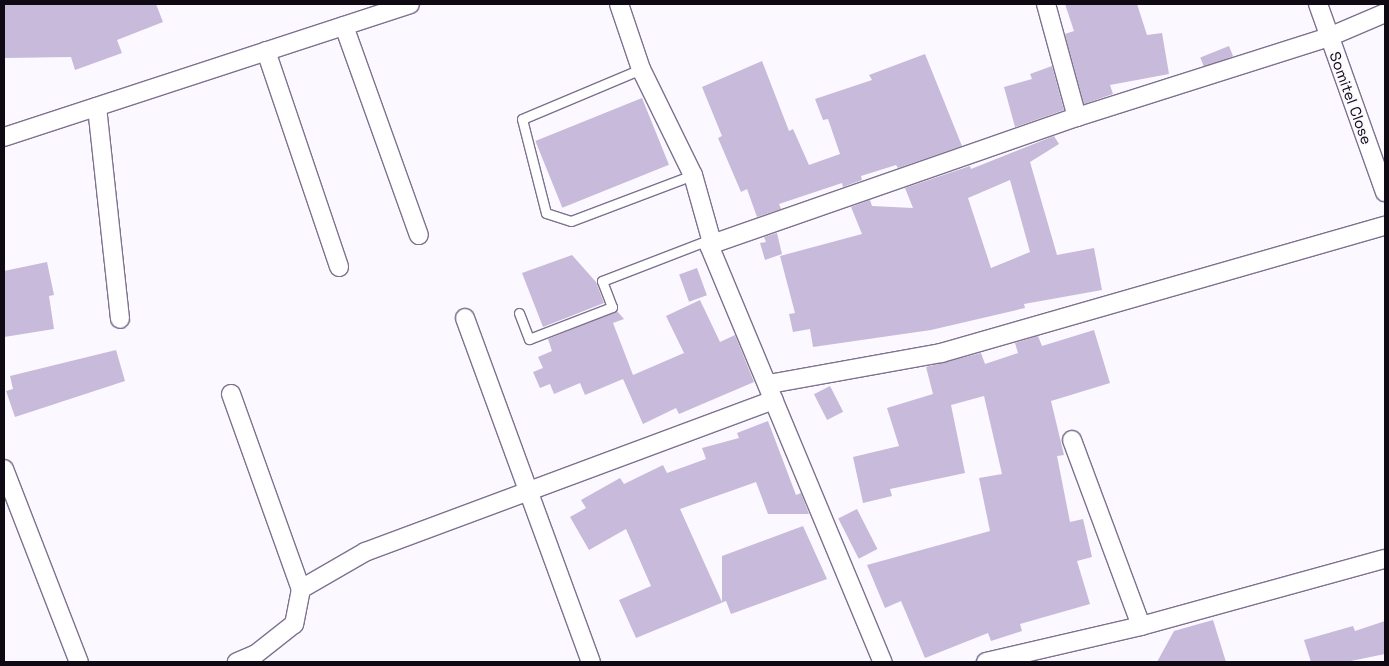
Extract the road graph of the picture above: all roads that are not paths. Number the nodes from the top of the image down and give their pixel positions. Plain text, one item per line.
1 (410, 4) edge
2 (619, 4) edge
3 (1046, 4) edge
4 (1318, 4) edge
5 (1385, 13) edge
6 (344, 26) junction
7 (1329, 37) junction
8 (266, 51) junction
9 (641, 69) junction
10 (97, 107) junction
11 (1077, 117) junction
12 (4, 137) edge
13 (693, 175) junction
14 (1385, 192) edge
15 (1385, 226) edge
16 (419, 235) dead end
17 (710, 242) junction
18 (339, 267) dead end
19 (519, 313) dead end
20 (465, 318) dead end
21 (120, 319) dead end
22 (771, 392) junction
23 (231, 394) dead end
24 (1072, 440) dead end
25 (4, 469) edge
26 (530, 492) junction
27 (1385, 559) edge
28 (302, 589) junction
29 (1141, 626) junction
30 (80, 662) edge
31 (237, 662) edge
32 (591, 662) edge
33 (883, 662) edge
34 (986, 662) edge

1 - 6 street
2 - 9 street
3 - 11 street
4 - 7 street, Somitel Close
5 - 7 street
6 - 8 street
6 - 16 street
7 - 11 street
7 - 14 street, Somitel Close
8 - 10 street
8 - 18 street
9 - 13 street
9 - 13 lane
10 - 12 street
10 - 21 street
11 - 17 street
13 - 17 street
15 - 22 street
17 - 19 lane
17 - 22 street
20 - 26 street
22 - 26 street
22 - 33 street
23 - 28 street
24 - 29 street
25 - 30 street
26 - 28 street
26 - 32 street
27 - 29 street
28 - 31 street
29 - 34 street

